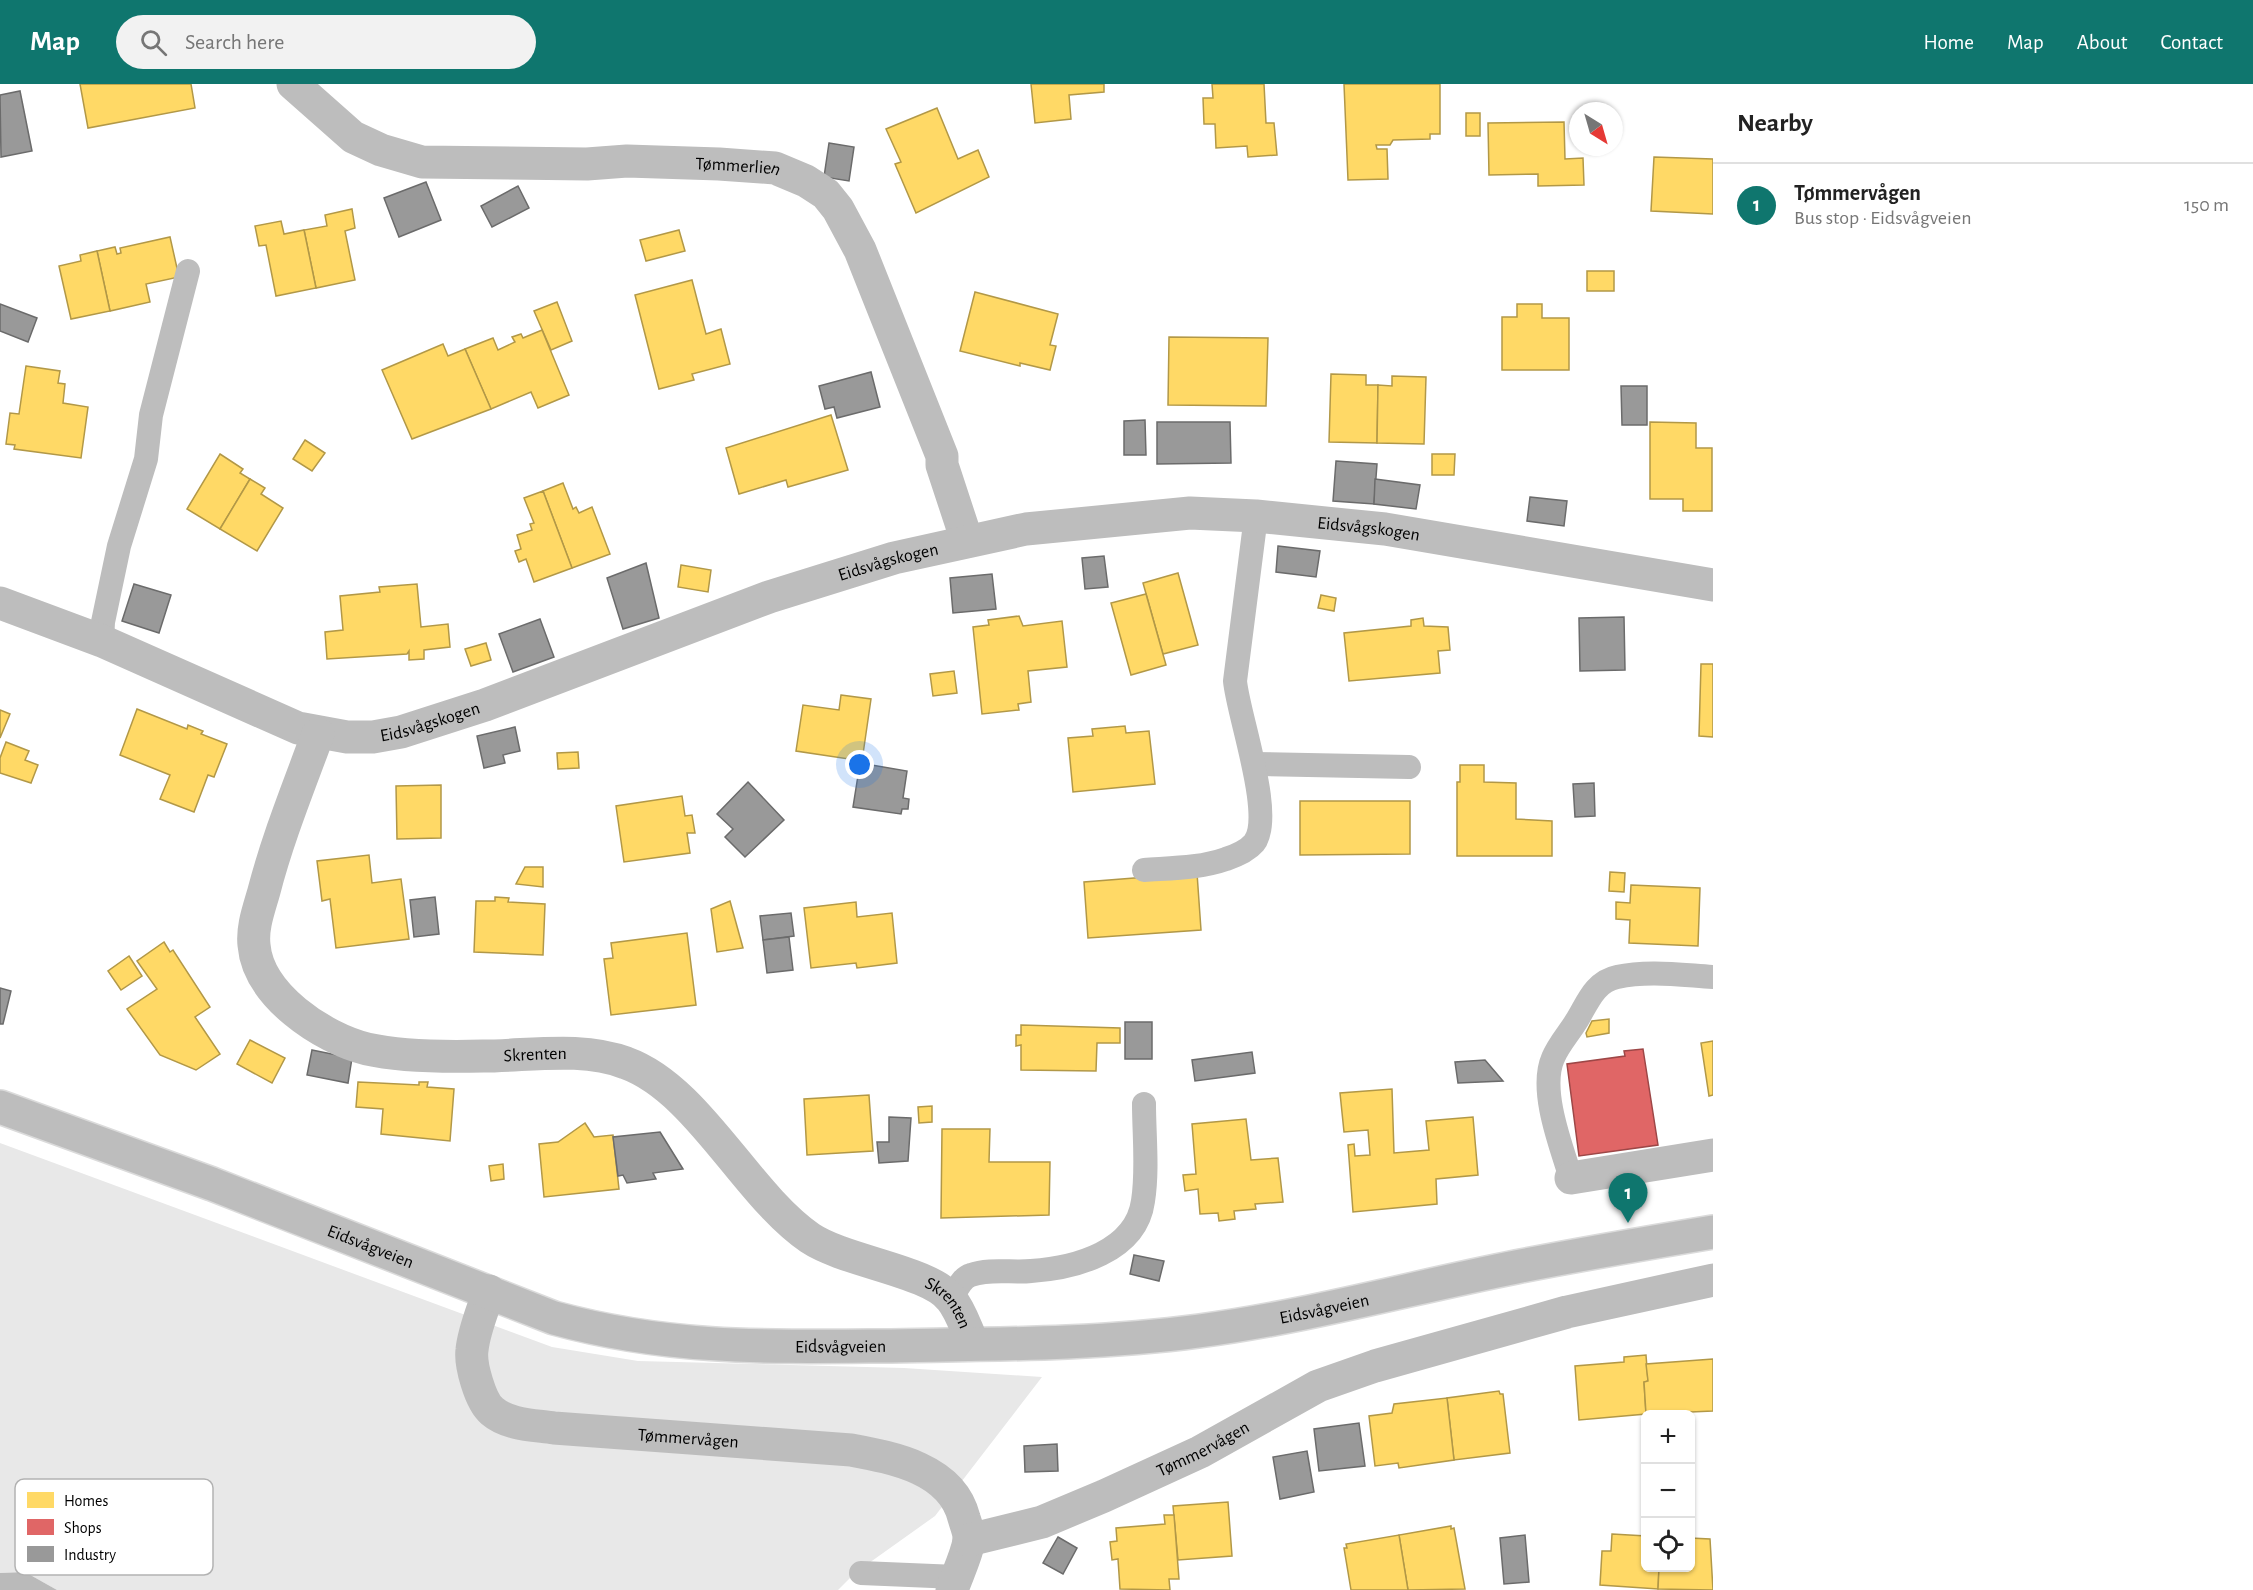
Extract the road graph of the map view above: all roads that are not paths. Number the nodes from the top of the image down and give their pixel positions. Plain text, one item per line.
1 (293, 84) edge
2 (188, 271) dead end
3 (1256, 516) junction
4 (967, 541) junction
5 (1713, 585) edge
6 (0, 603) edge
7 (102, 642) junction
8 (318, 734) junction
9 (1254, 764) junction
10 (1409, 767) dead end
11 (1144, 870) dead end
12 (1713, 977) edge
13 (1144, 1104) dead end
14 (0, 1107) edge
15 (1713, 1155) edge
16 (1571, 1178) joint
17 (1713, 1232) edge
18 (1713, 1280) edge
19 (489, 1291) junction
20 (951, 1299) junction
21 (973, 1343) junction
22 (969, 1540) junction
23 (861, 1573) dead end
24 (954, 1584) edge

1 - 4 street, Tømmerlien
2 - 7 lane
3 - 4 street, Eidsvågskogen
3 - 5 street, Eidsvågskogen
3 - 9 lane
4 - 8 street, Eidsvågskogen
6 - 7 street, Eidsvågskogen
7 - 8 street, Eidsvågskogen
8 - 20 street, Skrenten
9 - 10 lane
9 - 11 lane
12 - 16 lane
13 - 20 lane
14 - 19 street, Eidsvågveien
15 - 16 street
17 - 21 street, Eidsvågveien
18 - 22 street, Tømmervågen
19 - 21 street, Eidsvågveien
19 - 22 street, Tømmervågen
20 - 21 street, Skrenten
22 - 24 street
23 - 24 lane

